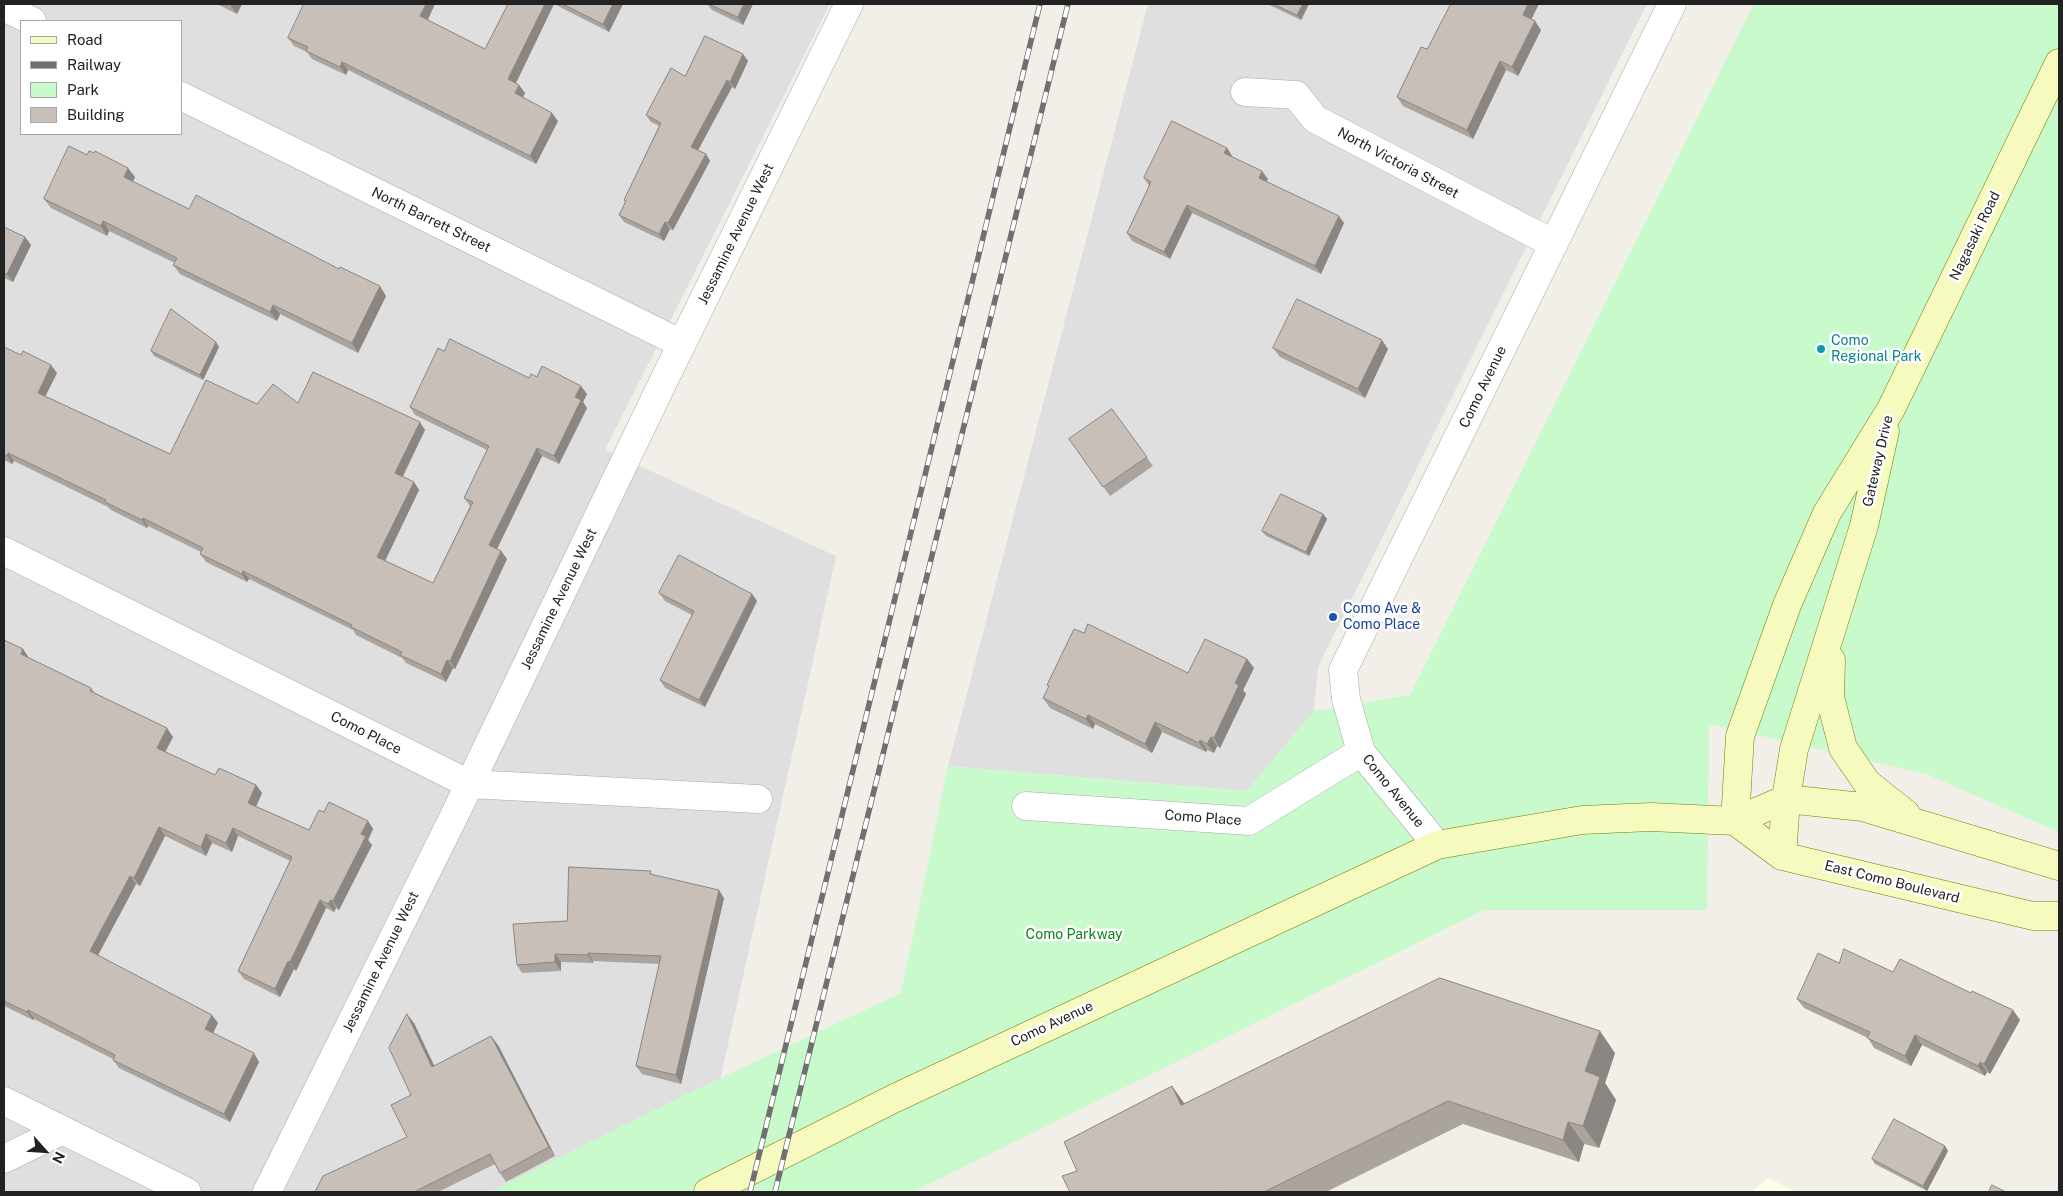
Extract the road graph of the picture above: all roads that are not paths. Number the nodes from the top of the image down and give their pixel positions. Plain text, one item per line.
1 (849, 4) edge
2 (1672, 4) edge
3 (4, 7) edge
4 (30, 20) edge
5 (2059, 63) edge
6 (1245, 92) dead end
7 (182, 96) edge
8 (1554, 244) junction
9 (682, 344) junction
10 (1891, 408) junction
11 (4, 551) edge
12 (1831, 630) junction
13 (1361, 752) junction
14 (469, 784) junction
15 (758, 799) dead end
16 (1786, 799) junction
17 (1026, 806) dead end
18 (1735, 821) junction
19 (1924, 826) junction
20 (1437, 845) junction
21 (1782, 856) junction
22 (2059, 866) edge
23 (2059, 916) edge
24 (4, 1101) edge
25 (63, 1130) junction
26 (4, 1159) edge
27 (187, 1192) edge
28 (267, 1192) edge
29 (708, 1192) edge

1 - 9 street, Jessamine Avenue West
2 - 8 street, Como Avenue
3 - 4 street
5 - 10 street, Nagasaki Road
6 - 8 street, North Victoria Street
7 - 9 street, North Barrett Street
8 - 13 street, Como Avenue
9 - 14 street, Jessamine Avenue West
10 - 12 street, Gateway Drive
10 - 18 street, Gateway Drive
11 - 14 street, Como Place
12 - 16 street, Gateway Drive
12 - 19 street
13 - 17 street, Como Place
13 - 20 street, Como Avenue
14 - 15 street, Como Place
14 - 28 street, Jessamine Avenue West
16 - 18 street
16 - 19 street
16 - 21 street, Gateway Drive
18 - 20 street
18 - 21 street, East Como Boulevard
19 - 22 street
20 - 29 street, Como Avenue
21 - 23 street, East Como Boulevard
24 - 25 street
25 - 26 street
25 - 27 street

